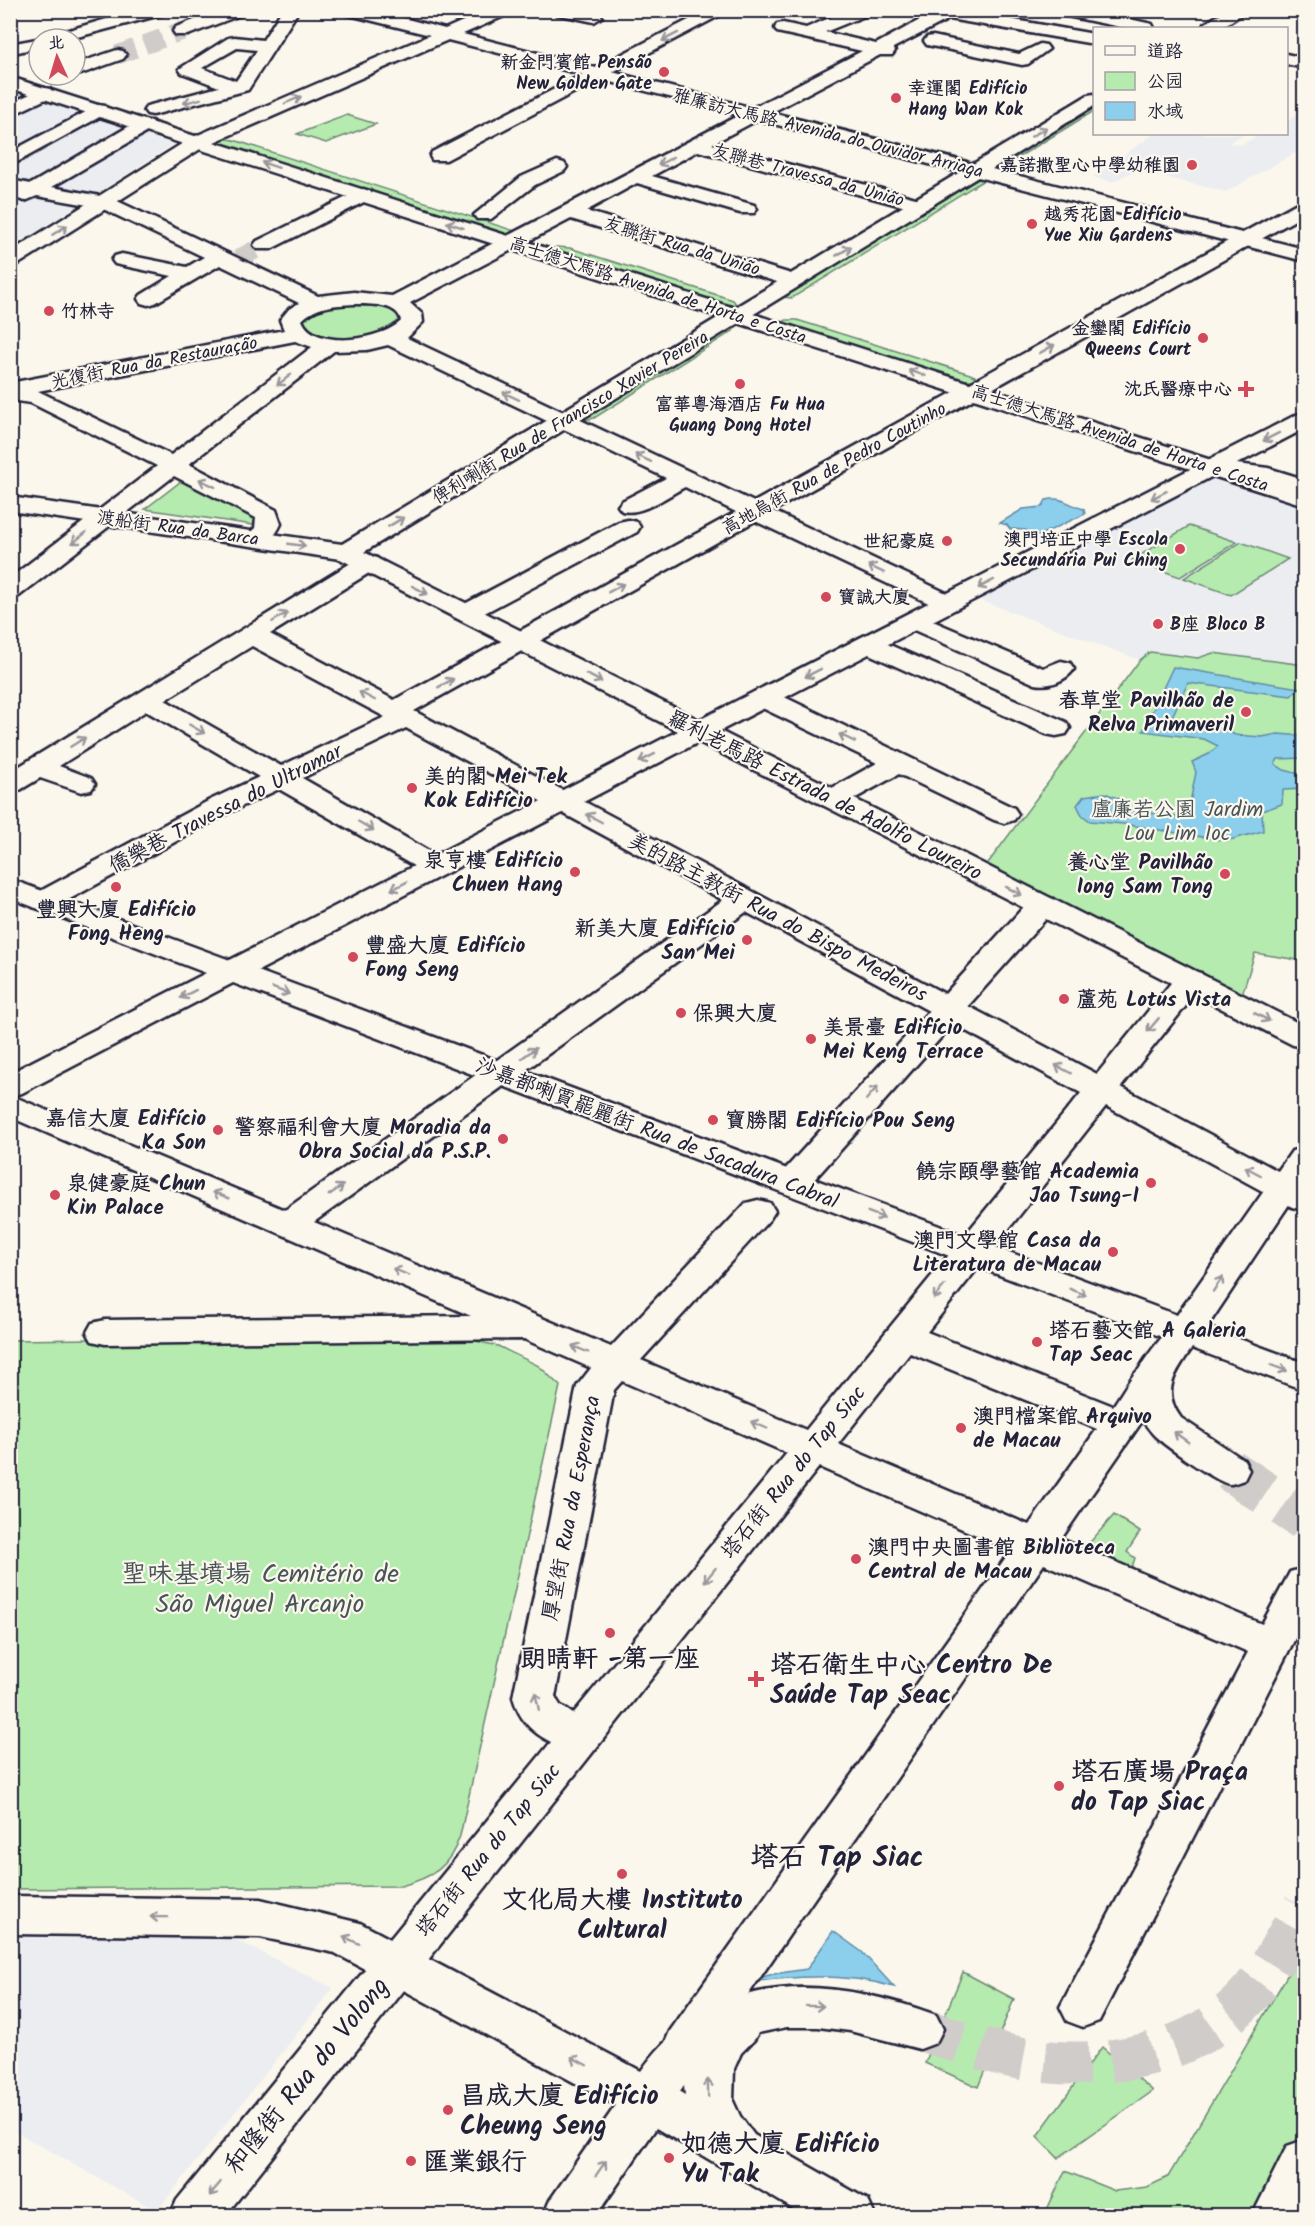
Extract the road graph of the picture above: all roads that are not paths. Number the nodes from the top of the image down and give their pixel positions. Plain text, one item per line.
1 (160, 10) edge
2 (237, 10) edge
3 (291, 10) edge
4 (351, 10) edge
5 (389, 10) edge
6 (503, 10) edge
7 (562, 10) edge
8 (722, 10) edge
9 (826, 10) edge
10 (860, 11) edge
11 (939, 12) edge
12 (1068, 12) edge
13 (879, 15) dead end
14 (594, 17) dead end
15 (966, 19) junction
16 (207, 22) junction
17 (1243, 22) edge
18 (1141, 27) edge
19 (1216, 27) edge
20 (87, 29) edge
21 (1036, 29) junction
22 (182, 31) tunnel mouth
23 (454, 32) junction
24 (806, 34) junction
25 (1077, 36) junction
26 (1093, 39) edge
27 (988, 40) junction
28 (27, 45) edge
29 (268, 46) junction
30 (919, 49) junction
31 (1048, 49) junction
32 (10, 50) edge
33 (877, 50) junction
34 (117, 55) tunnel mouth
35 (1288, 59) edge
36 (1305, 63) edge
37 (10, 65) edge
38 (87, 66) edge
39 (606, 70) junction
40 (27, 74) edge
41 (27, 81) edge
42 (10, 82) edge
43 (35, 87) edge
44 (53, 87) edge
45 (59, 87) edge
46 (238, 88) junction
47 (1093, 100) edge
48 (99, 110) junction
49 (762, 110) junction
50 (10, 111) edge
51 (1093, 117) edge
52 (149, 118) junction
53 (220, 132) junction
54 (198, 142) junction
55 (696, 145) junction
56 (439, 156) dead end
57 (10, 160) edge
58 (557, 167) dead end
59 (993, 169) junction
60 (636, 177) junction
61 (10, 186) edge
62 (33, 190) junction
63 (363, 195) junction
64 (104, 202) junction
65 (10, 203) edge
66 (920, 205) junction
67 (1305, 207) edge
68 (747, 209) dead end
69 (570, 212) junction
70 (484, 215) junction
71 (533, 231) junction
72 (1253, 236) junction
73 (511, 243) junction
74 (1305, 243) edge
75 (264, 245) tunnel mouth
76 (1305, 255) edge
77 (229, 259) junction
78 (122, 260) dead end
79 (10, 261) edge
80 (190, 274) junction
81 (794, 281) junction
82 (148, 299) dead end
83 (316, 303) junction
84 (395, 303) junction
85 (781, 309) junction
86 (759, 313) junction
87 (737, 315) junction
88 (298, 334) junction
89 (390, 338) junction
90 (330, 344) junction
91 (996, 378) junction
92 (10, 391) edge
93 (36, 391) junction
94 (973, 391) junction
95 (1305, 420) edge
96 (574, 425) junction
97 (1238, 454) junction
98 (172, 466) junction
99 (1211, 468) junction
100 (1305, 476) edge
101 (685, 478) junction
102 (1305, 486) edge
103 (1305, 498) edge
104 (10, 504) edge
105 (755, 512) junction
106 (106, 517) junction
107 (255, 539) junction
108 (357, 558) junction
109 (10, 591) edge
110 (948, 603) junction
111 (466, 613) junction
112 (914, 621) junction
113 (252, 635) junction
114 (521, 641) junction
115 (869, 644) junction
116 (1061, 669) dead end
117 (764, 698) junction
118 (146, 700) junction
119 (400, 714) junction
120 (1056, 728) dead end
121 (699, 731) junction
122 (899, 763) junction
123 (37, 767) junction
124 (281, 777) junction
125 (10, 784) edge
126 (81, 784) dead end
127 (833, 799) junction
128 (563, 802) junction
129 (1004, 814) dead end
130 (436, 867) junction
131 (10, 888) edge
132 (744, 899) junction
133 (44, 901) junction
134 (1042, 905) junction
135 (232, 972) junction
136 (1190, 980) junction
137 (947, 1007) junction
138 (1305, 1038) edge
139 (500, 1073) junction
140 (10, 1086) edge
141 (1100, 1089) junction
142 (10, 1105) edge
143 (1305, 1158) edge
144 (792, 1183) junction
145 (1294, 1193) edge
146 (758, 1210) dead end
147 (288, 1224) junction
148 (972, 1251) junction
149 (531, 1328) junction
150 (105, 1332) dead end
151 (1185, 1332) junction
152 (903, 1336) junction
153 (615, 1364) junction
154 (1156, 1373) junction
155 (1305, 1377) edge
156 (1120, 1424) junction
157 (813, 1448) junction
158 (1230, 1470) tunnel mouth
159 (1036, 1544) junction
160 (1305, 1583) edge
161 (1272, 1645) junction
162 (579, 1736) junction
163 (10, 1915) edge
164 (396, 1964) junction
165 (1083, 2007) dead end
166 (773, 2009) junction
167 (920, 2029) tunnel mouth
168 (660, 2084) junction
169 (745, 2154) junction
170 (1305, 2162) edge
171 (194, 2216) edge
172 (567, 2216) edge
173 (851, 2216) edge
174 (1276, 2216) edge

1 - 16 street
1 - 20 street
2 - 16 street
3 - 29 street
4 - 23 street, 雅廉訪大馬路 Avenida do Ouvidor Arriaga
5 - 23 street, 雅廉訪大馬路 Avenida do Ouvidor Arriaga
6 - 23 street
7 - 14 street
8 -> 39 street
9 - 24 street
10 - 13 street
10 - 24 street
11 - 15 street
11 - 33 street
12 - 18 street
12 - 21 street
15 - 21 street
15 - 30 street
16 - 22 street
17 - 19 street
21 - 25 street
21 - 27 street
23 - 39 street, 雅廉訪大馬路 Avenida do Ouvidor Arriaga
53 -> 23 street
24 - 33 street
25 - 26 street
25 - 31 street
27 - 30 street
27 - 31 street
28 - 32 street
29 - 46 street
29 - 46 street
30 - 31 street
30 - 33 street
33 - 49 street
34 - 38 street
35 - 36 street
37 - 40 street, 高士德大馬路 Avenida de Horta e Costa
39 - 49 street, 雅廉訪大馬路 Avenida do Ouvidor Arriaga
39 - 56 street
41 - 42 street, 高士德大馬路 Avenida de Horta e Costa
43 - 50 street
44 - 48 street, 高士德大馬路 Avenida de Horta e Costa
45 - 52 street, 高士德大馬路 Avenida de Horta e Costa
46 -> 52 street
59 -> 47 street, 俾利喇街 Rua de Francisco Xavier Pereira
48 - 52 street, 高士德大馬路 Avenida de Horta e Costa
48 - 57 street
49 - 55 street
49 - 59 street, 雅廉訪大馬路 Avenida do Ouvidor Arriaga
51 - 59 street, 俾利喇街 Rua de Francisco Xavier Pereira
52 - 53 street, 高士德大馬路 Avenida de Horta e Costa
52 - 54 street, 高士德大馬路 Avenida de Horta e Costa
52 - 62 street
53 - 54 street
53 - 70 street, 高士德大馬路 Avenida de Horta e Costa
63 -> 54 street, 高士德大馬路 Avenida de Horta e Costa
54 - 64 street
55 -> 60 street
55 - 66 street, 友聯巷 Travessa da União
58 - 70 street
59 - 66 street, 俾利喇街 Rua de Francisco Xavier Pereira
59 - 72 street, 雅廉訪大馬路 Avenida do Ouvidor Arriaga
59 - 85 street, 俾利喇街 Rua de Francisco Xavier Pereira
60 - 68 street
60 - 69 street
61 - 62 street
62 - 64 street
62 - 65 street
73 -> 63 street, 高士德大馬路 Avenida de Horta e Costa
63 - 75 street
64 - 77 street
79 -> 64 street
81 -> 66 street, 俾利喇街 Rua de Francisco Xavier Pereira
67 - 72 street, 高地烏街 Rua de Pedro Coutinho
69 - 71 street
69 - 81 street, 友聯街 Rua da União
70 - 71 street, 高士德大馬路 Avenida de Horta e Costa
71 - 73 street
71 - 86 street, 高士德大馬路 Avenida de Horta e Costa
72 - 74 street, 雅廉訪大馬路 Avenida do Ouvidor Arriaga
72 - 76 street, 雅廉訪大馬路 Avenida do Ouvidor Arriaga
91 -> 72 street, 高地烏街 Rua de Pedro Coutinho
73 - 84 street
73 - 87 street, 高士德大馬路 Avenida de Horta e Costa
77 - 80 street
77 - 83 street
78 - 80 street
80 - 82 street
81 - 86 street, 俾利喇街 Rua de Francisco Xavier Pereira
83 - 84 street
83 - 88 street
84 - 89 street
85 - 86 street, 俾利喇街 Rua de Francisco Xavier Pereira
85 - 91 street, 高士德大馬路 Avenida de Horta e Costa
86 - 87 street, 高士德大馬路 Avenida de Horta e Costa
94 -> 86 street, 高士德大馬路 Avenida de Horta e Costa
86 - 96 street, 俾利喇街 Rua de Francisco Xavier Pereira
87 - 96 street, 俾利喇街 Rua de Francisco Xavier Pereira
88 - 90 street
88 - 93 street, 光復街 Rua da Restauração
89 - 90 street
96 -> 89 street
90 -> 98 street
91 - 94 street, 高地烏街 Rua de Pedro Coutinho
91 - 97 street, 高士德大馬路 Avenida de Horta e Costa
92 - 93 street
93 - 98 street
94 - 99 street, 高士德大馬路 Avenida de Horta e Costa
94 - 105 street, 高地烏街 Rua de Pedro Coutinho
95 -> 97 street
101 -> 96 street
96 - 108 street, 俾利喇街 Rua de Francisco Xavier Pereira
97 - 99 street
97 - 100 street, 高士德大馬路 Avenida de Horta e Costa
98 - 106 street
107 -> 98 street
99 - 102 street
99 - 103 street, 高士德大馬路 Avenida de Horta e Costa
99 -> 110 street
101 - 105 street
101 - 111 street
104 - 106 street, 渡船街 Rua da Barca
110 -> 105 street
114 -> 105 street, 高地烏街 Rua de Pedro Coutinho
106 - 107 street, 渡船街 Rua da Barca
106 -> 109 street
107 -> 108 street, 渡船街 Rua da Barca
108 -> 111 street, 羅利老馬路 Estrada de Adolfo Loureiro
113 -> 108 street, 俾利喇街 Rua de Francisco Xavier Pereira
110 - 112 street
111 - 114 street, 羅利老馬路 Estrada de Adolfo Loureiro
112 - 115 street
112 - 116 street
113 - 118 street, 俾利喇街 Rua de Francisco Xavier Pereira
119 -> 113 street, 美的路主教街 Rua do Bispo Medeiros
119 -> 114 street, 高地烏街 Rua de Pedro Coutinho
114 -> 121 street, 羅利老馬路 Estrada de Adolfo Loureiro
115 -> 117 street
115 - 120 street
117 - 121 street
122 -> 117 street
123 -> 118 street, 俾利喇街 Rua de Francisco Xavier Pereira
118 -> 124 street
119 - 124 street, 僑樂巷 Travessa do Ultramar
119 - 128 street, 美的路主教街 Rua do Bispo Medeiros
121 - 127 street, 羅利老馬路 Estrada de Adolfo Loureiro
121 -> 128 street
122 - 127 street
122 - 129 street
123 - 125 street, 俾利喇街 Rua de Francisco Xavier Pereira
123 - 126 street
124 -> 130 street
124 - 133 street, 僑樂巷 Travessa do Ultramar
127 -> 134 street, 羅利老馬路 Estrada de Adolfo Loureiro
128 - 130 street
132 -> 128 street, 美的路主教街 Rua do Bispo Medeiros
130 -> 135 street
131 - 133 street, 沙嘉都喇賈罷麗街 Rua de Sacadura Cabral
132 - 137 street, 美的路主教街 Rua do Bispo Medeiros
139 -> 132 street
133 - 135 street, 沙嘉都喇賈罷麗街 Rua de Sacadura Cabral
134 - 136 street, 羅利老馬路 Estrada de Adolfo Loureiro
134 - 137 street
135 -> 139 street, 沙嘉都喇賈罷麗街 Rua de Sacadura Cabral
135 -> 140 street
136 -> 138 street, 羅利老馬路 Estrada de Adolfo Loureiro
136 -> 141 street, 塔石街 Rua do Tap Siac
141 -> 137 street, 美的路主教街 Rua do Bispo Medeiros
144 -> 137 street
139 - 144 street, 沙嘉都喇賈罷麗街 Rua de Sacadura Cabral
147 -> 139 street
145 -> 141 street, 美的路主教街 Rua do Bispo Medeiros
141 - 148 street, 塔石街 Rua do Tap Siac
147 -> 142 street
143 - 145 street
144 -> 148 street, 沙嘉都喇賈罷麗街 Rua de Sacadura Cabral
151 -> 145 street
146 - 153 street, 厚望街 Rua da Esperança
149 -> 147 street
148 -> 151 street, 沙嘉都喇賈罷麗街 Rua de Sacadura Cabral
148 -> 152 street, 塔石街 Rua do Tap Siac
149 - 150 street
153 -> 149 street
151 - 154 street
151 -> 155 street, 沙嘉都喇賈罷麗街 Rua de Sacadura Cabral
152 - 156 street
152 - 157 street, 塔石街 Rua do Tap Siac
157 -> 153 street
162 -> 153 street, 厚望街 Rua da Esperança
154 - 156 street
158 -> 154 street
156 - 159 street
157 - 159 street
157 -> 162 street, 塔石街 Rua do Tap Siac
159 - 161 street
159 - 168 street
160 - 161 street
161 - 165 street
162 - 164 street, 塔石街 Rua do Tap Siac
164 -> 163 street
168 -> 164 street
164 -> 171 street, 和隆街 Rua do Volong
166 -> 167 street
166 - 168 street
169 -> 166 street
168 - 169 street
172 -> 168 street
169 - 173 street
170 - 174 street

